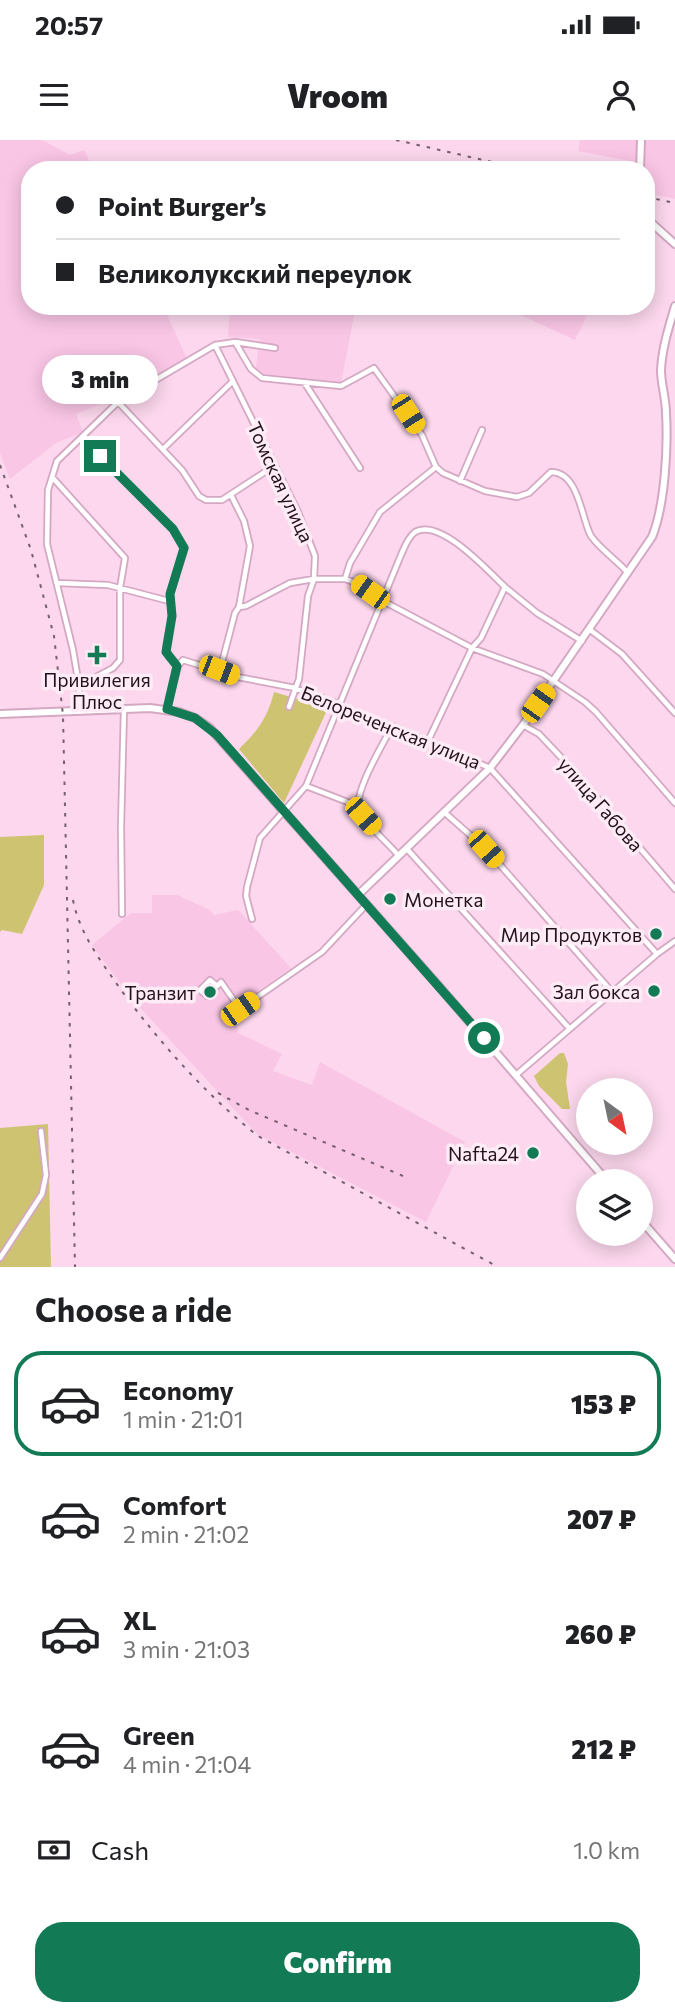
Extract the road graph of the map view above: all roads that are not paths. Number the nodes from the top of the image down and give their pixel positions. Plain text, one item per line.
1 (641, 140) edge
2 (640, 161) edge
3 (655, 226) edge
4 (675, 244) edge
5 (675, 306) edge
6 (235, 342) junction
7 (215, 345) junction
8 (275, 348) dead end
9 (304, 381) junction
10 (232, 382) junction
11 (118, 402) junction
12 (482, 430) dead end
13 (81, 438) junction
14 (163, 449) junction
15 (274, 466) junction
16 (436, 467) junction
17 (360, 468) dead end
18 (51, 476) junction
19 (460, 481) junction
20 (231, 495) junction
21 (628, 573) junction
22 (314, 579) junction
23 (345, 579) junction
24 (57, 583) junction
25 (505, 587) junction
26 (120, 588) junction
27 (170, 601) junction
28 (383, 601) junction
29 (239, 607) junction
30 (589, 629) junction
31 (582, 641) junction
32 (472, 648) junction
33 (177, 666) junction
34 (219, 670) junction
35 (554, 680) junction
36 (79, 686) junction
37 (295, 688) junction
38 (339, 704) junction
39 (289, 707) dead end
40 (124, 709) junction
41 (167, 709) junction
42 (79, 712) junction
43 (675, 713) edge
44 (0, 714) edge
45 (523, 725) junction
46 (392, 726) junction
47 (428, 741) junction
48 (490, 768) junction
49 (306, 786) junction
50 (675, 803) edge
51 (358, 806) junction
52 (284, 810) junction
53 (444, 812) junction
54 (406, 848) junction
55 (398, 855) junction
56 (675, 889) edge
57 (358, 895) junction
58 (366, 905) junction
59 (122, 914) dead end
60 (252, 919) dead end
61 (675, 941) edge
62 (657, 954) junction
63 (217, 986) dead end
64 (612, 992) junction
65 (569, 1028) junction
66 (516, 1075) junction
67 (41, 1131) dead end
68 (597, 1169) edge
69 (653, 1234) edge
70 (0, 1258) edge
71 (675, 1259) edge

1 - 2 main road
3 - 4 main road
5 - 21 main road
6 - 7 street
6 - 8 street
6 - 9 street
7 - 10 street, Томская улица
7 - 11 street
9 - 16 street
9 - 17 street
10 - 14 street
10 - 15 street, Томская улица
11 - 13 street
11 - 14 street
12 - 19 street
13 - 18 street
13 - 27 street
14 - 20 street
15 - 20 street
15 - 22 street, Томская улица
16 - 19 street
16 - 23 street
18 - 24 street
18 - 26 street
19 - 21 street
20 - 29 street
21 - 30 main road
22 - 23 street
22 - 29 street
22 - 37 street, Томская улица
23 - 28 street
24 - 26 street
24 - 36 street
25 - 28 street
25 - 31 street
25 - 32 street
26 - 27 street
26 - 36 street
27 - 33 street
28 - 32 street
28 - 38 street
29 - 34 street
30 - 31 main road
30 - 43 street
31 - 35 main road
32 - 35 street
32 - 47 street
33 - 34 street, Белореченская улица
33 - 41 street
34 - 37 street, Белореченская улица
35 - 45 main road
35 - 50 street
36 - 42 street
37 - 38 street, Белореченская улица
37 - 39 street, Томская улица
38 - 46 street, Белореченская улица
38 - 49 street
40 - 41 main road
40 - 42 main road
40 - 59 street
41 - 52 main road
42 - 44 main road
45 - 48 main road
45 - 56 street, улица Габова
46 - 47 street, Белореченская улица
46 - 51 street
47 - 48 street, Белореченская улица
48 - 53 main road
48 - 62 street, Белореченская улица
49 - 51 street
49 - 52 street
51 - 55 street
52 - 57 main road
52 - 60 street
53 - 54 main road
53 - 64 street
54 - 55 main road
54 - 65 street
55 - 57 main road
57 - 58 main road
58 - 63 street
58 - 66 main road
61 - 62 street
62 - 64 street
64 - 65 street
65 - 66 street
66 - 68 main road
67 - 70 street
69 - 71 main road

